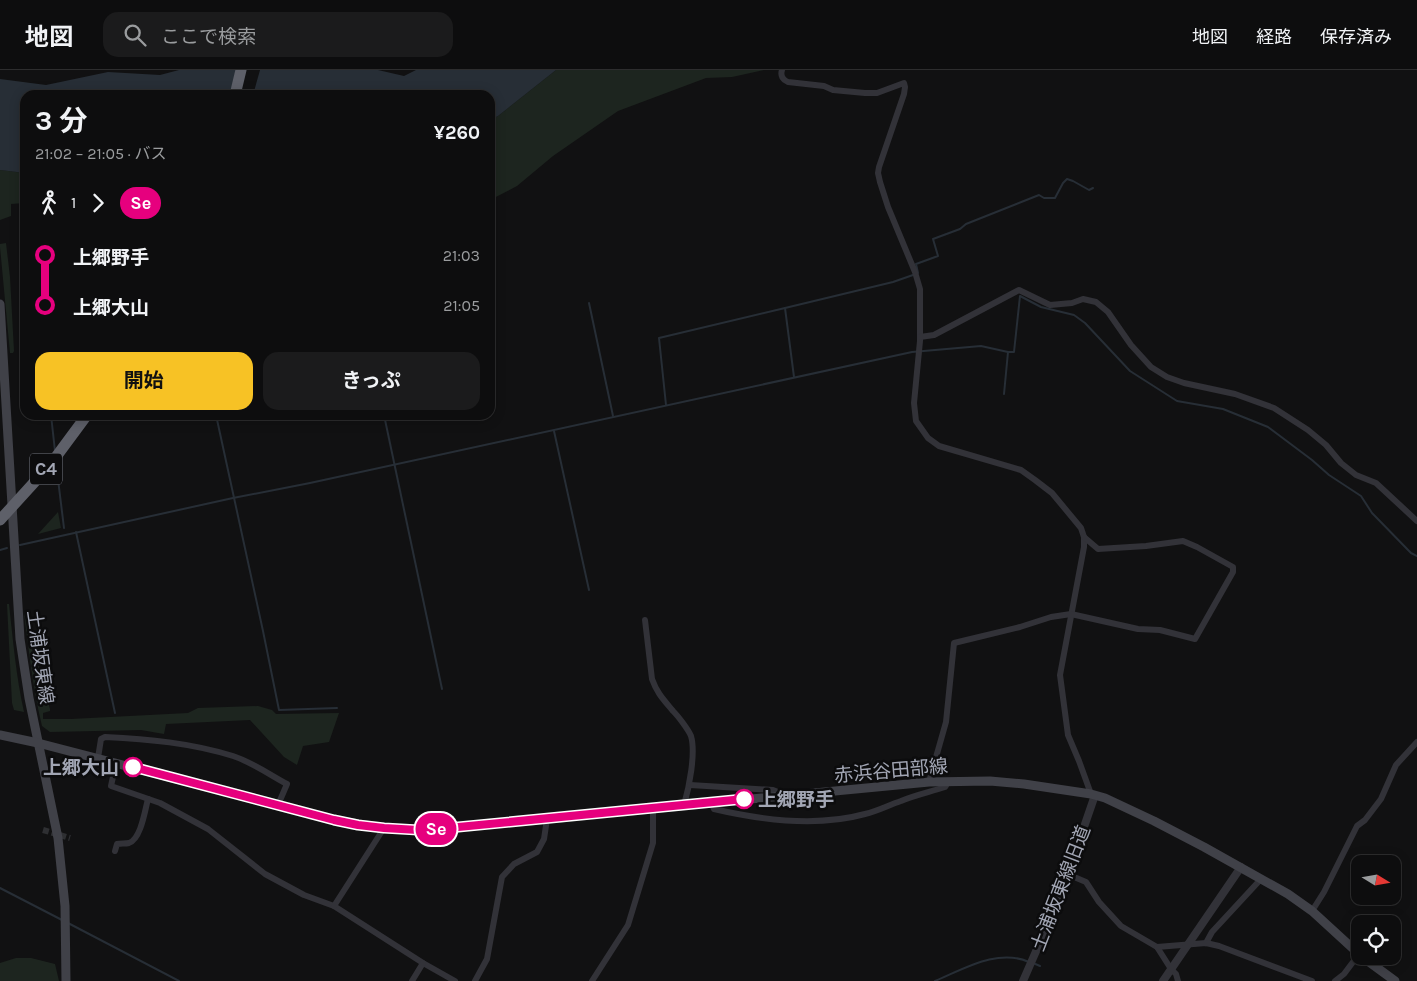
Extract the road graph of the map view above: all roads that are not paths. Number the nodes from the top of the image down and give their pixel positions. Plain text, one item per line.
1 (242, 70) edge
2 (782, 70) edge
3 (236, 90) edge
4 (0, 304) edge
5 (920, 337) junction
6 (83, 420) edge
7 (0, 520) edge
8 (1417, 521) edge
9 (1084, 537) junction
10 (1071, 614) junction
11 (644, 620) dead end
12 (0, 735) edge
13 (1417, 742) edge
14 (38, 743) junction
15 (98, 758) junction
16 (116, 763) junction
17 (948, 781) junction
18 (929, 782) junction
19 (690, 785) junction
20 (1093, 794) junction
21 (782, 796) junction
22 (148, 799) junction
23 (711, 802) junction
24 (278, 804) junction
25 (684, 805) junction
26 (653, 808) junction
27 (547, 818) junction
28 (384, 828) junction
29 (114, 850) dead end
30 (1241, 868) junction
31 (1067, 874) junction
32 (1261, 879) junction
33 (334, 906) junction
34 (1312, 911) junction
35 (1206, 943) junction
36 (1189, 944) junction
37 (1157, 947) junction
38 (1351, 947) edge
39 (423, 963) junction
40 (1352, 965) edge
41 (1373, 965) edge
42 (1171, 969) junction
43 (66, 981) edge
44 (412, 981) edge
45 (455, 981) edge
46 (476, 981) edge
47 (592, 981) edge
48 (1022, 981) edge
49 (1163, 981) edge
50 (1178, 981) edge
51 (1312, 981) edge
52 (1335, 981) edge
53 (1395, 981) edge

1 - 3 highway
2 - 5 street
4 - 14 main road, 土浦坂東線
5 - 8 street
5 - 9 street
6 - 7 highway, C4
9 - 10 street
9 - 10 street
10 - 18 street
10 - 20 street
11 - 19 street
12 - 14 main road, 赤浜谷田部線
13 - 34 street
14 - 15 main road, 赤浜谷田部線
14 - 43 main road, 土浦坂東線
15 - 16 main road, 赤浜谷田部線
15 - 24 street
16 - 22 street
16 - 24 main road, 赤浜谷田部線
17 - 18 main road, 赤浜谷田部線
17 - 20 main road, 赤浜谷田部線
17 - 23 street
18 - 21 main road, 赤浜谷田部線
19 - 21 street
19 - 25 street
20 - 30 main road, 赤浜谷田部線
20 - 31 street, 土浦坂東線旧道
21 - 23 main road, 赤浜谷田部線
22 - 29 street
22 - 33 street
23 - 25 main road, 赤浜谷田部線
24 - 28 main road, 赤浜谷田部線
25 - 26 main road, 赤浜谷田部線
26 - 27 main road, 赤浜谷田部線
26 - 47 street
27 - 28 main road, 赤浜谷田部線
27 - 46 street
28 - 33 street
30 - 32 main road, 赤浜谷田部線
30 - 36 street
31 - 37 street
31 - 48 street, 土浦坂東線旧道
32 - 34 main road, 赤浜谷田部線
32 - 35 street
33 - 39 street
34 - 38 main road, 赤浜谷田部線
35 - 36 street
35 - 51 street
36 - 37 street
36 - 42 street
37 - 42 street
39 - 44 street
39 - 45 street
40 - 52 street
41 - 53 main road, 赤浜谷田部線
42 - 49 street
42 - 50 street

